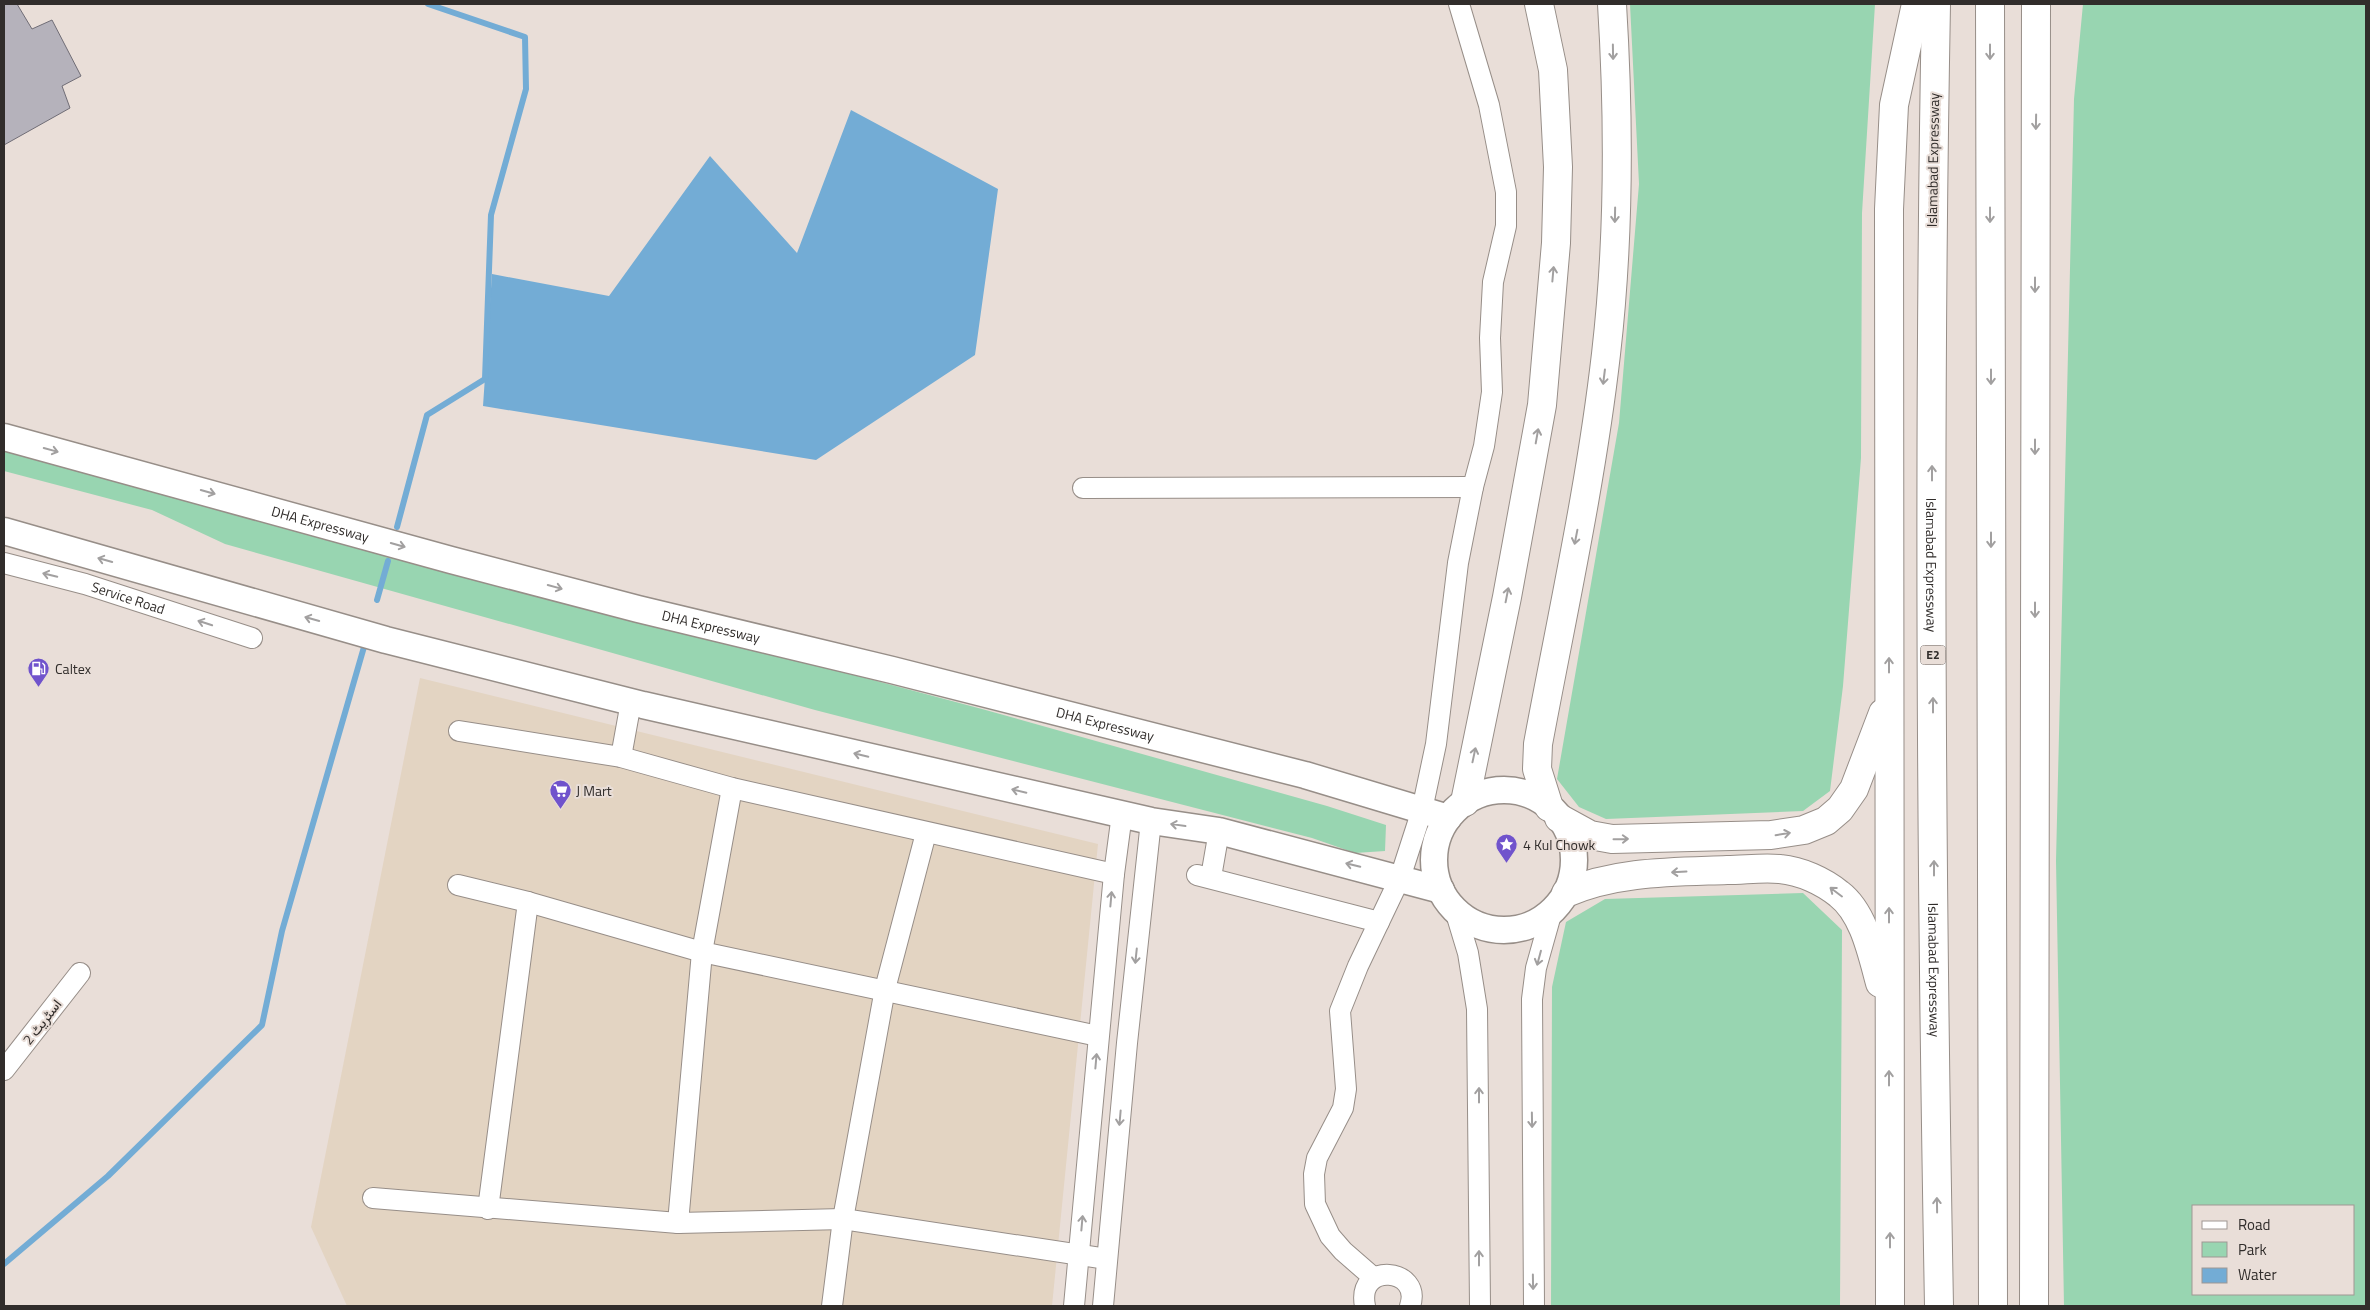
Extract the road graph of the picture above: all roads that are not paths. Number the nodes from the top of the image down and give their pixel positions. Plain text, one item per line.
1 (1459, 4) edge
2 (1539, 4) edge
3 (1612, 4) edge
4 (1916, 4) edge
5 (1936, 4) edge
6 (1990, 4) edge
7 (2036, 4) edge
8 (2055, 4) edge
9 (2036, 83) junction
10 (4, 437) edge
11 (1472, 487) junction
12 (1083, 488) dead end
13 (4, 531) edge
14 (4, 563) edge
15 (138, 569) junction
16 (130, 598) junction
17 (252, 638) dead end
18 (1889, 695) junction
19 (631, 702) junction
20 (459, 731) dead end
21 (620, 757) junction
22 (732, 788) junction
23 (1422, 810) junction
24 (1456, 810) junction
25 (1554, 812) junction
26 (1122, 814) junction
27 (1151, 821) junction
28 (1219, 831) junction
29 (926, 833) junction
30 (1114, 874) junction
31 (1400, 878) junction
32 (458, 885) dead end
33 (1440, 890) junction
34 (528, 902) junction
35 (1559, 902) junction
36 (1456, 910) junction
37 (1379, 922) junction
38 (702, 952) junction
39 (80, 973) dead end
40 (885, 989) junction
41 (1889, 1015) junction
42 (1098, 1036) junction
43 (4, 1070) edge
44 (373, 1198) dead end
45 (488, 1209) junction
46 (843, 1219) junction
47 (678, 1224) junction
48 (1079, 1255) junction
49 (1107, 1260) junction
50 (1374, 1278) junction
51 (1890, 1279) junction
52 (832, 1306) edge
53 (1074, 1306) edge
54 (1102, 1306) edge
55 (1365, 1306) edge
56 (1410, 1306) edge
57 (1480, 1306) edge
58 (1534, 1306) edge
59 (1881, 1306) edge
60 (1890, 1306) edge
61 (1939, 1306) edge
62 (1994, 1306) edge
63 (2034, 1306) edge

1 - 11 street
24 -> 2 highway
3 -> 25 highway
18 -> 4 highway
61 -> 5 highway, Islamabad Expressway / E2
6 -> 62 highway
7 - 9 highway
8 - 9 highway
9 -> 63 highway
10 -> 23 main road, DHA Expressway
11 - 12 street
11 - 23 street
15 -> 13 main road
16 -> 14 street, Service Road
15 - 16 street
19 -> 15 main road
17 -> 16 street, Service Road
25 -> 18 highway
41 -> 18 highway
19 - 21 street
26 -> 19 main road
20 - 21 street
21 - 22 street
22 - 29 street
22 - 38 street
23 - 24 main road, DHA Expressway
23 - 31 street
24 - 25 main road
24 - 33 main road
25 - 35 main road
26 - 27 main road
26 - 30 street
28 -> 27 main road
27 -> 49 street
31 -> 28 main road
28 - 37 street
29 - 30 street
29 - 40 street
42 -> 30 street
31 - 33 main road
31 - 37 street
32 - 34 street
33 - 36 main road
34 - 38 street
34 - 45 street
35 - 36 main road
41 -> 35 highway
35 -> 58 street
57 -> 36 street
37 - 50 street
38 - 40 street
38 - 47 street
39 - 43 street, اسٹریٹ 2
40 - 42 street
40 - 46 street
51 -> 41 highway
48 -> 42 street
44 - 45 street
45 - 47 street
46 - 47 street
46 - 48 street
46 - 52 street
48 - 49 street
48 - 53 street
49 - 54 street
50 - 55 street
50 - 56 street
51 - 59 main road
51 - 60 highway

